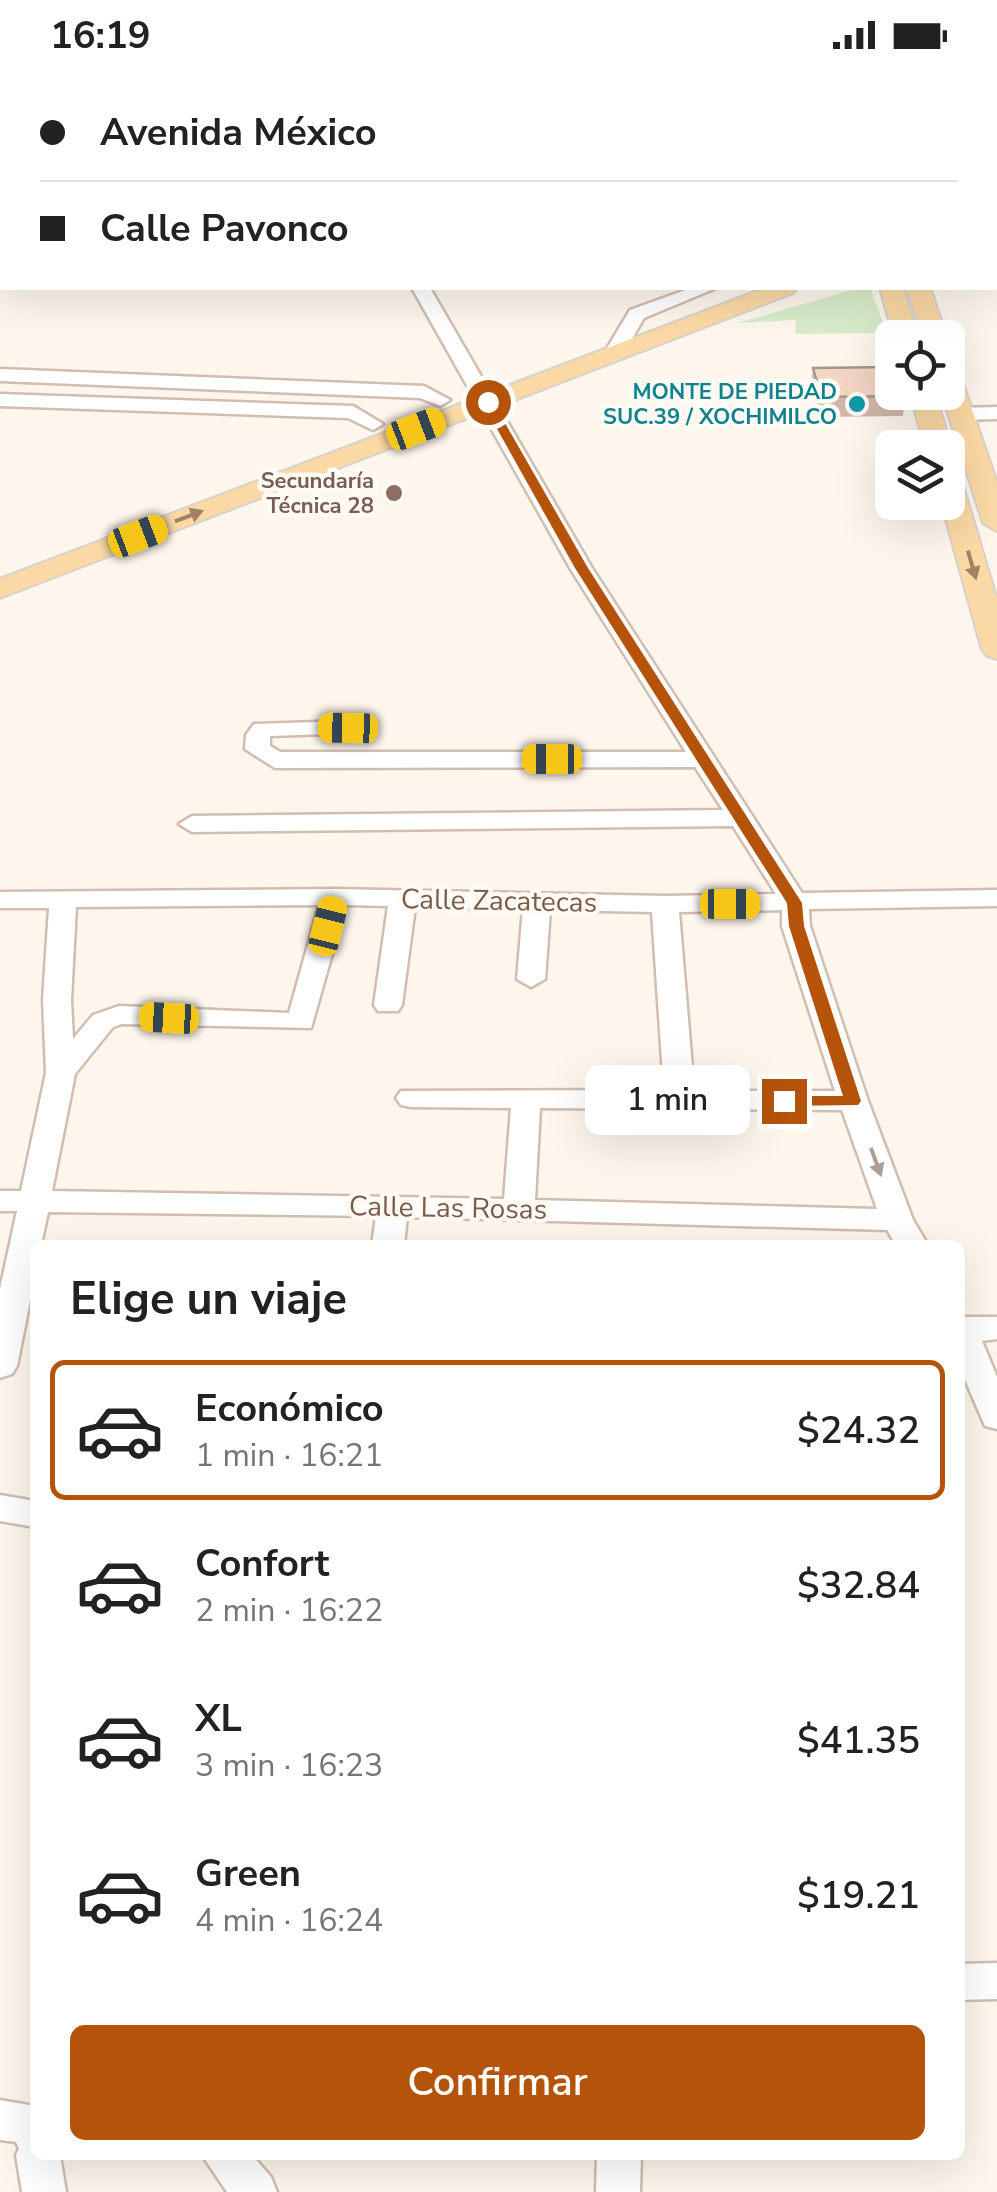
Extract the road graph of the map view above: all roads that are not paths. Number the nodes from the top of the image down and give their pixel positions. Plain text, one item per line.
1 (422, 290) edge
2 (702, 290) edge
3 (741, 290) edge
4 (779, 290) edge
5 (893, 290) edge
6 (920, 290) edge
7 (901, 320) edge
8 (929, 320) edge
9 (620, 341) junction
10 (0, 375) edge
11 (483, 394) junction
12 (0, 400) edge
13 (440, 400) junction
14 (959, 410) edge
15 (997, 412) edge
16 (960, 414) junction
17 (373, 424) junction
18 (960, 520) edge
19 (997, 522) edge
20 (0, 564) edge
21 (0, 588) edge
22 (997, 650) edge
23 (348, 728) dead end
24 (703, 759) junction
25 (741, 818) junction
26 (192, 824) dead end
27 (335, 897) junction
28 (403, 898) junction
29 (997, 898) edge
30 (63, 899) junction
31 (537, 899) junction
32 (0, 900) edge
33 (795, 903) junction
34 (665, 904) junction
35 (531, 979) dead end
36 (388, 1005) dead end
37 (60, 1073) junction
38 (411, 1098) dead end
39 (680, 1101) junction
40 (853, 1101) junction
41 (526, 1102) junction
42 (16, 1200) edge
43 (393, 1206) junction
44 (519, 1209) junction
45 (904, 1232) edge
46 (389, 1240) edge
47 (997, 1328) edge
48 (965, 1330) edge
49 (965, 1340) edge
50 (0, 1366) edge
51 (997, 1417) edge
52 (0, 1508) edge
53 (30, 1513) edge
54 (997, 1981) edge
55 (965, 1982) edge
56 (35, 2160) edge
57 (228, 2160) edge
58 (620, 2160) edge
59 (44, 2192) edge
60 (255, 2192) edge
61 (618, 2192) edge

1 - 11 street
2 - 9 street
3 - 9 main road
4 - 9 main road
5 - 7 main road
6 - 8 main road
9 - 11 main road
10 - 13 street
11 - 13 main road
21 -> 11 main road
11 - 24 street
12 - 17 street
13 - 17 main road
14 - 16 main road
15 - 16 street
16 - 19 main road
17 - 20 main road
18 -> 22 main road
23 - 24 street
24 - 25 street
25 - 26 street
25 - 33 street
27 - 28 street, Calle Zacatecas
27 - 30 street, Calle Zacatecas
27 - 37 street
28 - 31 street, Calle Zacatecas
28 - 36 street
29 - 33 street, Calle Zacatecas
30 - 32 street, Calle Zacatecas
30 - 37 street
31 - 34 street, Calle Zacatecas
31 - 35 street
33 - 34 street, Calle Zacatecas
33 - 40 street
34 - 39 street
37 - 42 street
38 - 41 street
39 - 40 street
39 - 41 street
40 -> 45 street
41 - 44 street
42 - 43 street, Calle Las Rosas
42 - 50 street
43 - 44 street, Calle Las Rosas
43 - 46 street
44 - 45 street, Calle Las Rosas
47 - 48 street
49 - 51 street
52 - 53 street
54 - 55 street
56 - 59 street
57 - 60 street
58 - 61 street

